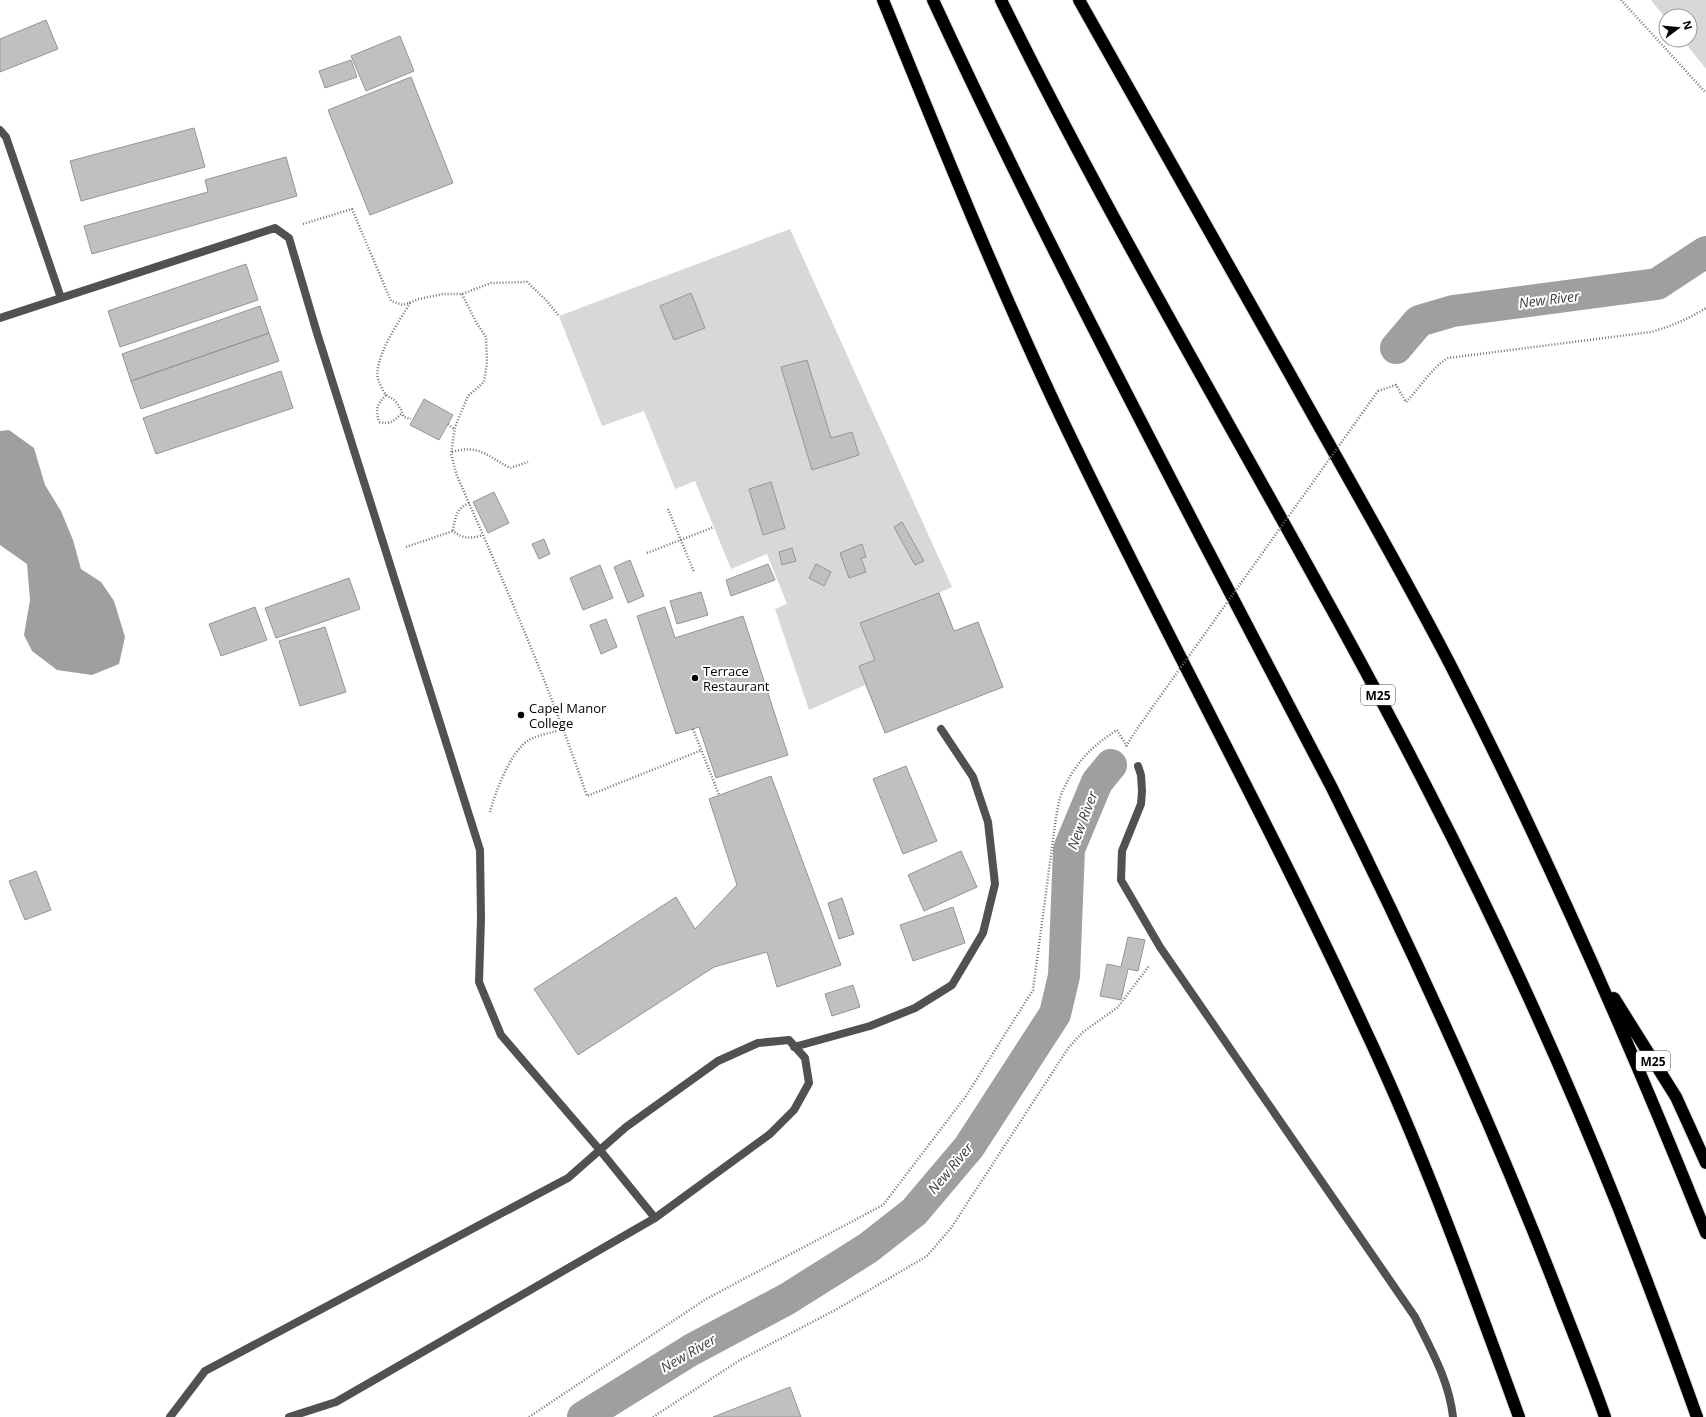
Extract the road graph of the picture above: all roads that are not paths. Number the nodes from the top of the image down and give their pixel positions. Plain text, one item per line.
1 (883, 0) edge
2 (933, 0) edge
3 (1001, 0) edge
4 (1079, 0) edge
5 (0, 130) edge
6 (61, 298) junction
7 (0, 318) edge
8 (941, 729) dead end
9 (1138, 766) dead end
10 (1593, 963) junction
11 (794, 1047) junction
12 (599, 1149) junction
13 (1706, 1163) edge
14 (655, 1218) junction
15 (1706, 1233) edge
16 (170, 1417) edge
17 (289, 1417) edge
18 (1453, 1417) edge
19 (1519, 1417) edge
20 (1605, 1417) edge
21 (1697, 1417) edge

1 - 19 highway
2 - 20 highway
3 - 21 highway, M25
4 - 10 highway, M25
5 - 6 lane
6 - 7 lane
6 - 12 lane
8 - 11 lane
9 - 18 lane
10 - 13 highway, M25
10 - 15 highway, M25
11 - 12 lane
11 - 14 lane
12 - 14 lane
12 - 16 lane
14 - 17 lane

